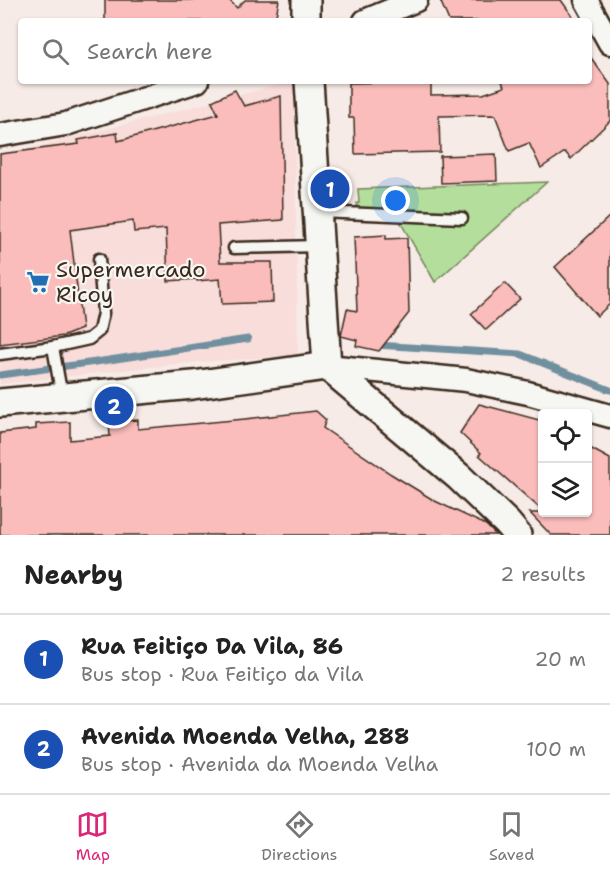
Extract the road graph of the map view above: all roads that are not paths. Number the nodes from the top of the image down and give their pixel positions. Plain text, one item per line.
1 (306, 0) edge
2 (416, 0) edge
3 (586, 0) edge
4 (306, 18) edge
5 (372, 18) edge
6 (610, 43) edge
7 (187, 84) edge
8 (309, 84) edge
9 (0, 135) edge
10 (317, 212) junction
11 (462, 218) dead end
12 (319, 246) junction
13 (234, 248) dead end
14 (99, 259) dead end
15 (53, 347) junction
16 (0, 354) edge
17 (327, 366) junction
18 (62, 397) junction
19 (0, 403) edge
20 (610, 416) edge
21 (517, 535) edge

1 - 4 street
2 - 5 street
3 - 6 street
7 - 9 street
8 - 10 street
10 - 11 lane
10 - 12 street
12 - 13 lane
12 - 17 street
14 - 15 lane
15 - 16 lane
15 - 18 lane
17 - 18 street
17 - 20 street
17 - 21 street
18 - 19 street

